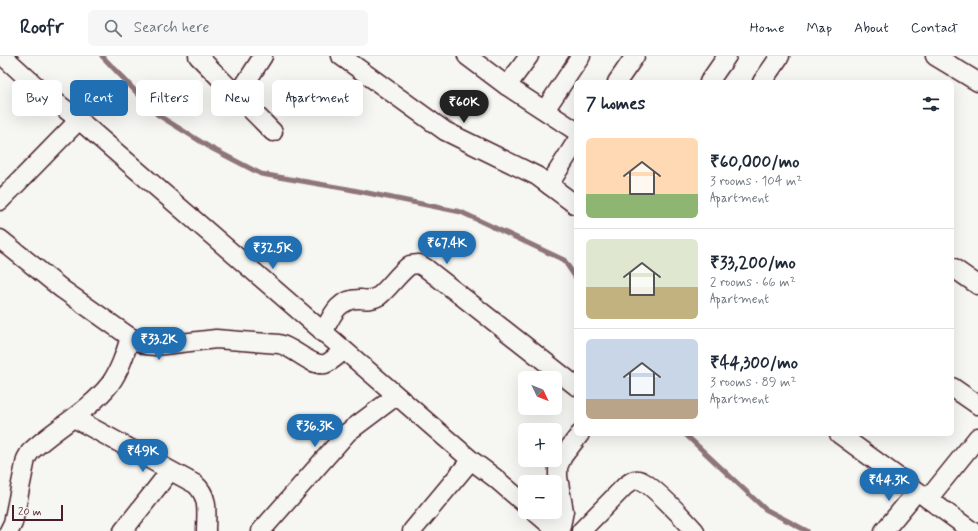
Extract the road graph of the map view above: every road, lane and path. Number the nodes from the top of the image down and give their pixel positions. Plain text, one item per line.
1 (3, 56) edge
2 (198, 56) edge
3 (263, 56) edge
4 (341, 56) edge
5 (467, 56) edge
6 (529, 56) edge
7 (581, 56) edge
8 (636, 56) edge
9 (727, 56) edge
10 (780, 56) edge
11 (935, 56) edge
12 (223, 80) edge
13 (248, 80) edge
14 (618, 80) edge
15 (710, 80) edge
16 (763, 80) edge
17 (978, 82) edge
18 (507, 86) junction
19 (544, 110) junction
20 (258, 116) edge
21 (79, 120) junction
22 (574, 130) edge
23 (273, 132) dead end
24 (574, 145) edge
25 (549, 185) junction
26 (0, 201) edge
27 (574, 204) edge
28 (0, 239) edge
29 (954, 268) edge
30 (978, 285) edge
31 (323, 333) junction
32 (130, 337) junction
33 (343, 351) junction
34 (574, 384) edge
35 (954, 388) edge
36 (396, 396) junction
37 (978, 405) edge
38 (74, 418) junction
39 (578, 436) edge
40 (842, 436) edge
41 (978, 438) edge
42 (471, 460) junction
43 (170, 471) junction
44 (922, 495) junction
45 (518, 498) edge
46 (544, 519) edge
47 (9, 531) edge
48 (123, 531) edge
49 (206, 531) edge
50 (261, 531) edge
51 (412, 531) edge
52 (559, 531) edge
53 (581, 531) edge
54 (695, 531) edge
55 (884, 531) edge
56 (972, 531) edge

1 - 21 street
2 - 12 street
3 - 13 street
4 - 25 street
5 - 18 street
6 - 18 street
7 - 19 street
8 - 14 street
9 - 15 street
10 - 16 street
11 - 17 street
18 - 19 street
19 - 22 street
20 - 23 street
21 - 26 street
21 - 31 street
24 - 25 street
25 - 27 street
28 - 32 street
29 - 30 street
31 - 33 street
31 - 34 street
32 - 33 street
32 - 38 street
33 - 36 street
35 - 37 street
36 - 42 street
36 - 50 street
38 - 43 street
38 - 47 street
39 - 52 street
40 - 44 street
41 - 44 street
42 - 45 street
42 - 51 street
43 - 48 street
43 - 49 street
44 - 55 street
44 - 56 street
46 - 52 street
53 - 54 street

